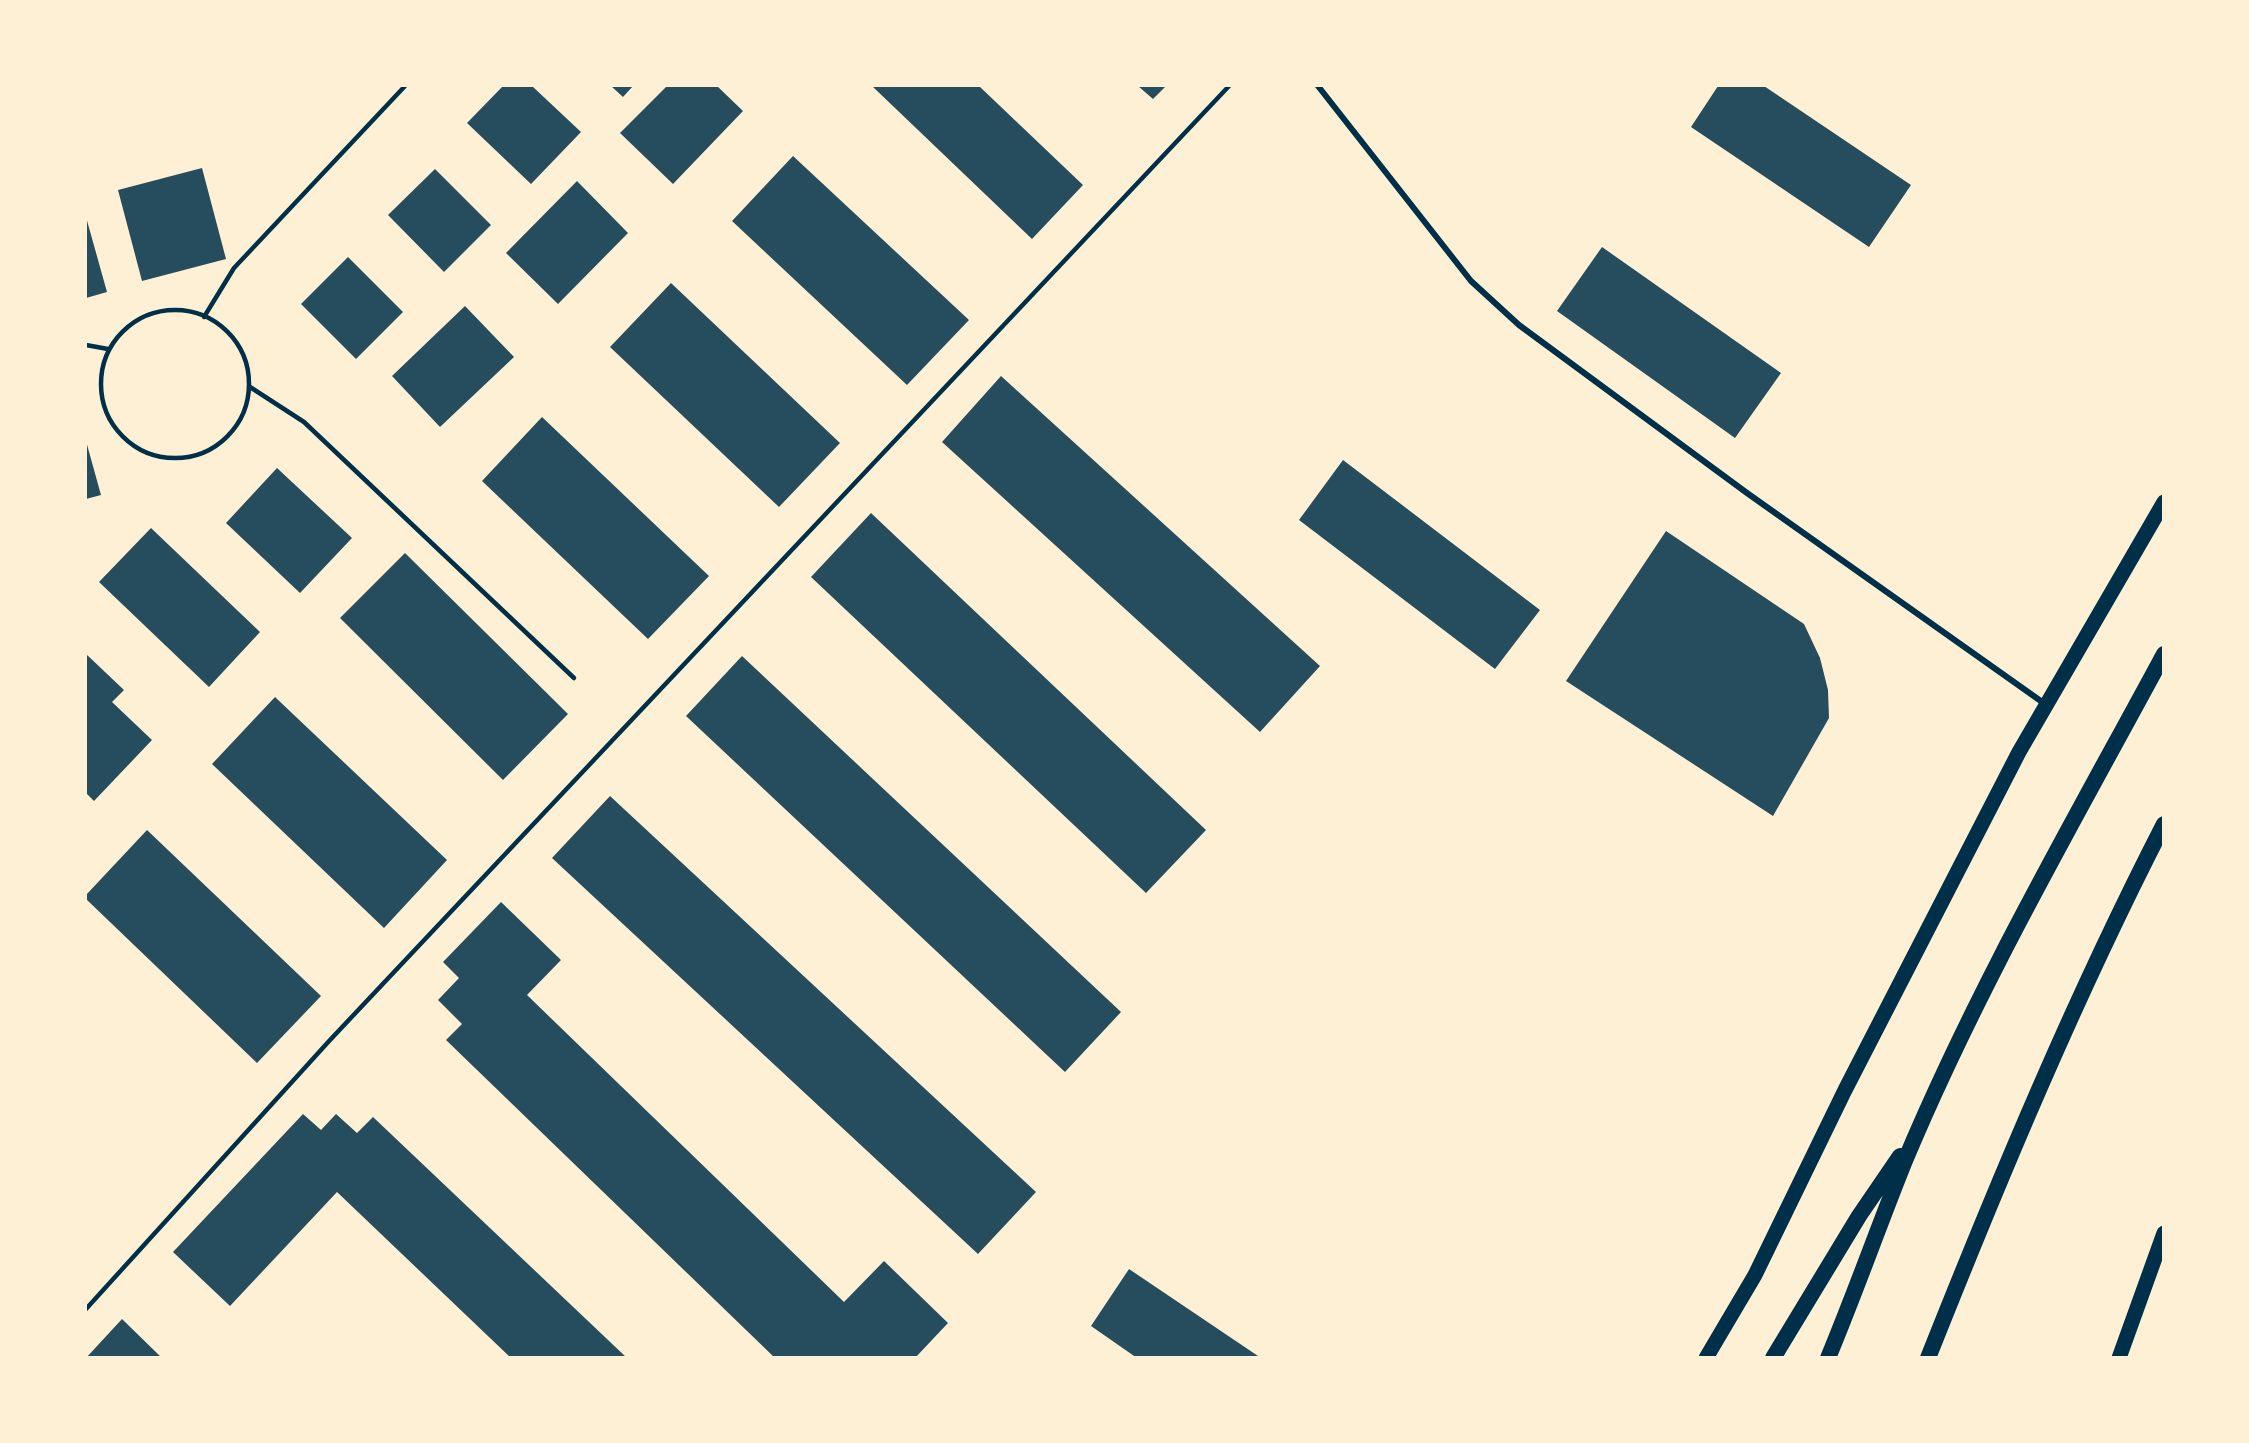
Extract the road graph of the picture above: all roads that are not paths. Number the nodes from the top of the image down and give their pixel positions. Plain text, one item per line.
1 (405, 86) edge
2 (1229, 86) edge
3 (1318, 86) edge
4 (204, 317) junction
5 (86, 345) edge
6 (108, 349) junction
7 (250, 387) junction
8 (2163, 502) edge
9 (2163, 654) edge
10 (574, 678) dead end
11 (2046, 705) junction
12 (2163, 824) edge
13 (1922, 1123) junction
14 (2163, 1233) edge
15 (86, 1309) edge
16 (1706, 1358) edge
17 (1773, 1358) edge
18 (1828, 1358) edge
19 (1928, 1358) edge
20 (2119, 1358) edge

1 - 4 lane
2 - 15 lane
3 - 11 street
4 - 6 lane
4 - 7 lane
5 - 6 lane
6 - 7 lane
7 - 10 lane
8 - 11 main road
9 - 13 highway
11 - 16 main road
12 - 19 highway
13 - 17 highway
13 - 18 highway
14 - 20 main road

